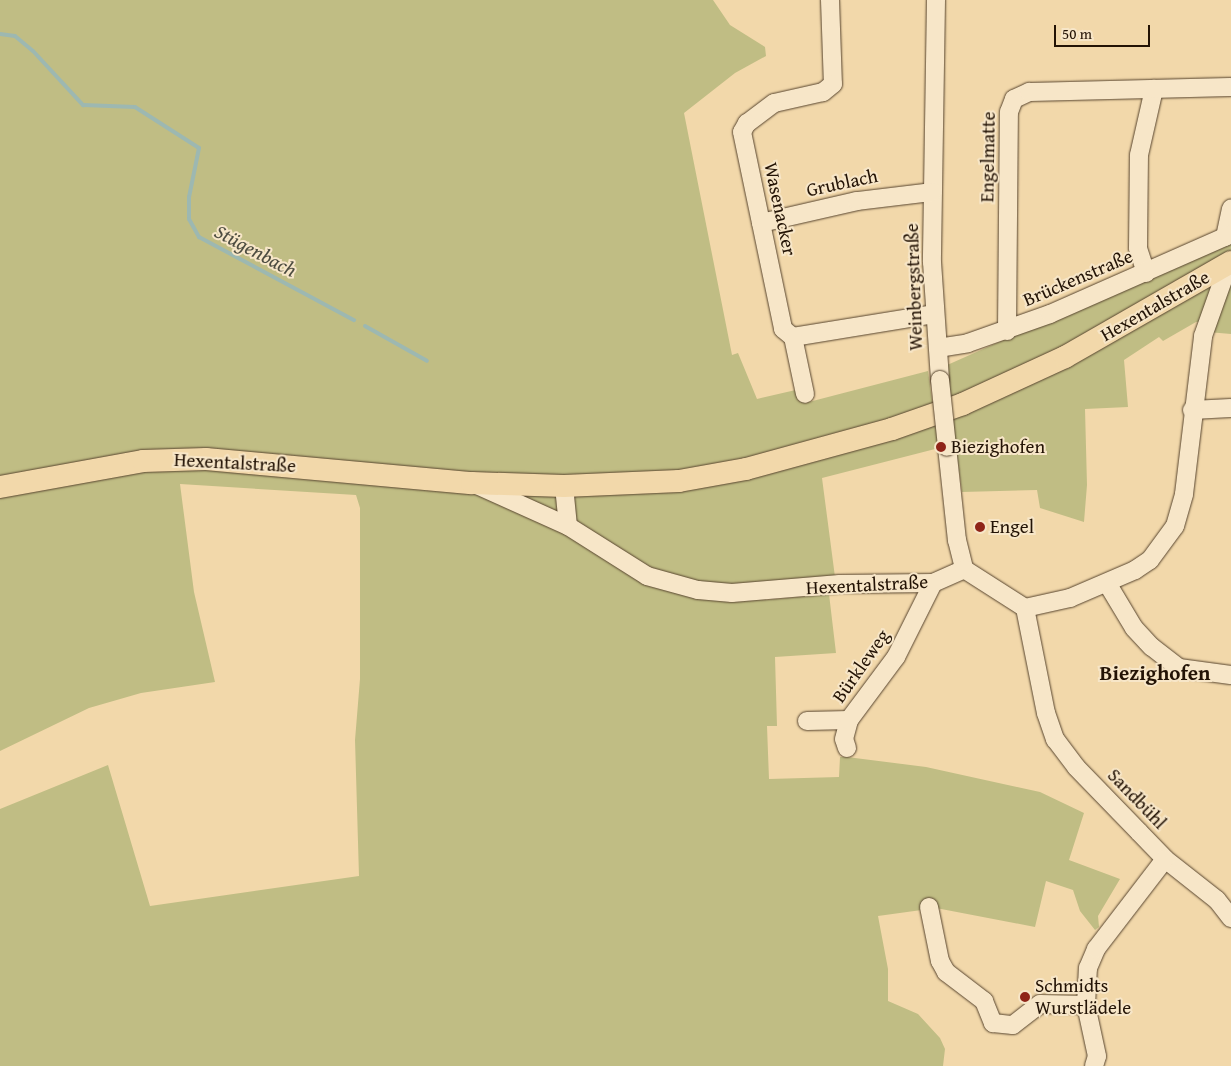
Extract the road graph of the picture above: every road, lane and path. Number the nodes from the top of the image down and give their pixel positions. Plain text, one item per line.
1 (830, 0) edge
2 (936, 0) edge
3 (1231, 87) edge
4 (1154, 89) junction
5 (932, 192) junction
6 (1231, 209) edge
7 (761, 223) junction
8 (1228, 236) edge
9 (1230, 262) edge
10 (1146, 273) junction
11 (935, 314) junction
12 (1007, 331) junction
13 (794, 337) junction
14 (938, 348) junction
15 (805, 394) dead end
16 (1231, 408) edge
17 (1192, 410) junction
18 (472, 483) junction
19 (564, 486) junction
20 (0, 487) edge
21 (568, 526) junction
22 (964, 570) junction
23 (933, 583) junction
24 (1108, 583) junction
25 (1026, 608) junction
26 (1231, 676) edge
27 (849, 720) junction
28 (807, 721) dead end
29 (847, 748) dead end
30 (1165, 859) junction
31 (929, 907) dead end
32 (1231, 918) edge
33 (1086, 1005) junction
34 (1094, 1066) edge

1 - 7 street, Wasenacker
2 - 5 street, Weinbergstraße
3 - 4 street, Engelmatte
4 - 10 street
4 - 12 street, Engelmatte
5 - 7 street, Grublach
5 - 11 street, Weinbergstraße
6 - 8 street
7 - 13 street, Wasenacker
8 - 10 street, Brückenstraße
9 - 17 street, Hexentalstraße
9 - 19 main road, Hexentalstraße
10 - 12 street, Brückenstraße
11 - 13 street
11 - 14 street, Weinbergstraße
12 - 14 street, Brückenstraße
13 - 15 street
14 - 22 street, Weinbergstraße, bridge
16 - 17 street
17 - 24 street, Hexentalstraße
18 - 19 main road, Hexentalstraße
18 - 20 main road, Hexentalstraße
18 - 21 street, Hexentalstraße
19 - 21 street
21 - 23 street, Hexentalstraße
22 - 23 street, Hexentalstraße
22 - 25 street
23 - 27 street, Bürkleweg
24 - 25 street, Hexentalstraße
24 - 26 street
25 - 30 street, Sandbühl
27 - 28 street
27 - 29 street, Bürkleweg
30 - 32 street
30 - 33 street, Sandbühl
31 - 33 street
33 - 34 street, Sandbühl

